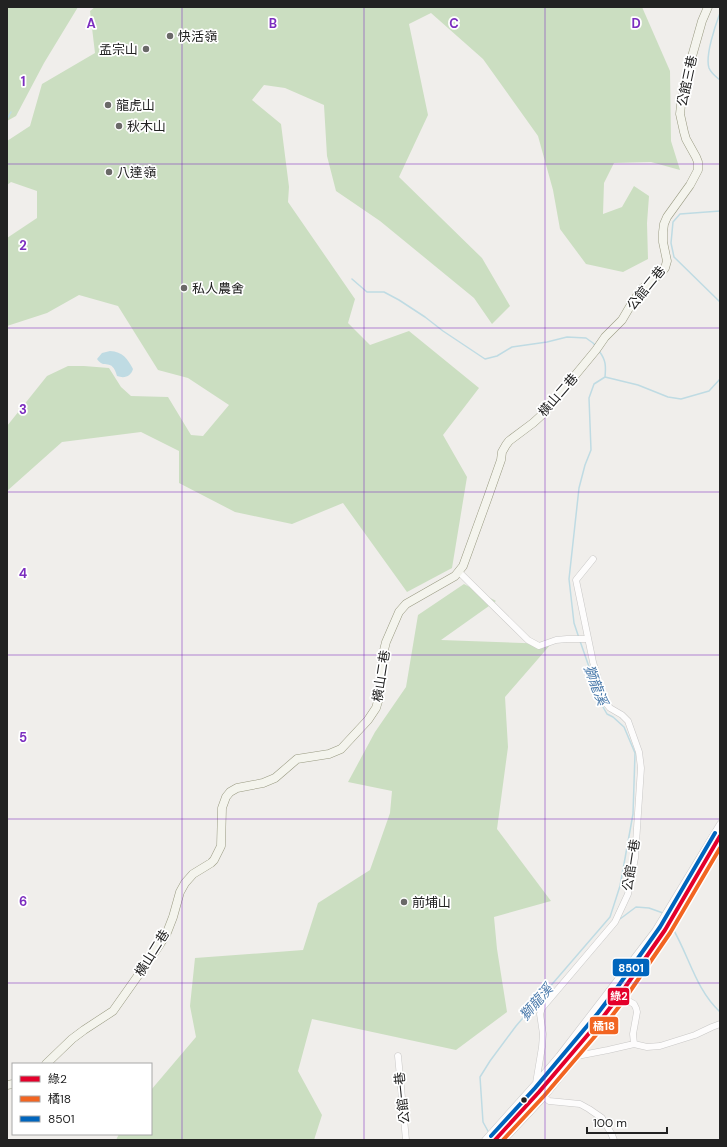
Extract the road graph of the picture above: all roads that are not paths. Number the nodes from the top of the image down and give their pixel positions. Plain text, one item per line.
1 (708, 7) edge
2 (694, 177) joint
3 (598, 347) joint
4 (593, 559) dead end
5 (460, 572) junction
6 (586, 639) junction
7 (720, 824) edge
8 (720, 836) edge
9 (720, 848) edge
10 (621, 997) junction
11 (720, 1025) edge
12 (634, 1044) junction
13 (398, 1056) dead end
14 (578, 1056) junction
15 (568, 1058) junction
16 (47, 1063) edge
17 (536, 1083) junction
18 (542, 1094) junction
19 (503, 1134) edge
20 (406, 1140) edge
21 (484, 1140) edge
22 (496, 1140) edge
23 (614, 1140) edge

1 - 2 street, 公館三巷
2 - 3 street, 公館二巷
3 - 5 street, 橫山二巷
4 - 6 street, 公館一巷
5 - 6 street
5 - 16 street, 橫山二巷
6 - 17 street, 公館一巷
7 - 17 street
8 - 10 street
9 - 10 street
10 - 12 street
10 - 14 street
10 - 15 street
11 - 12 street
12 - 14 street
13 - 20 street, 公館一巷
14 - 15 street
14 - 18 street
15 - 18 street
17 - 18 street, 公館一巷
17 - 19 street
18 - 19 street
18 - 23 street
19 - 21 street
19 - 22 street

